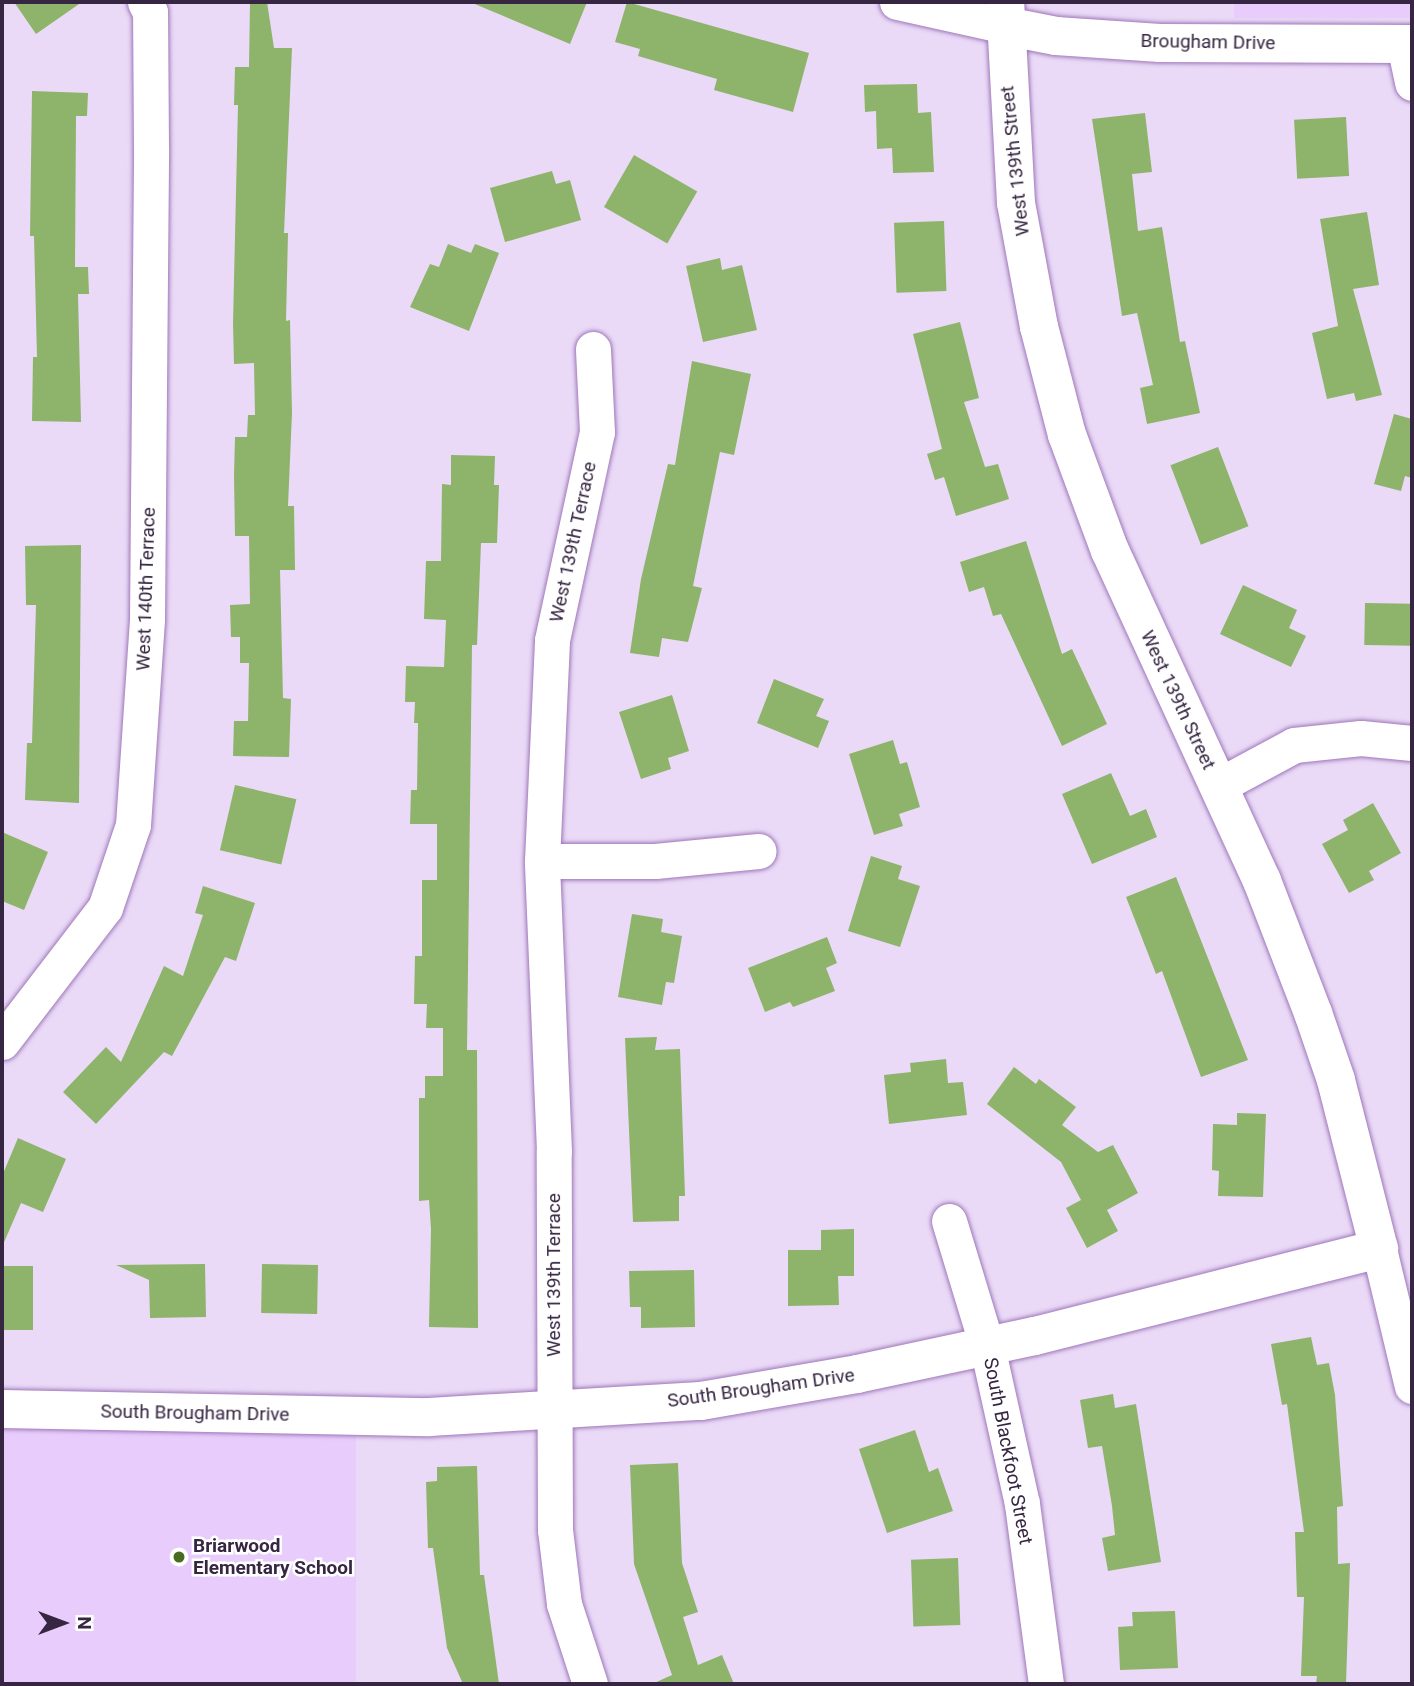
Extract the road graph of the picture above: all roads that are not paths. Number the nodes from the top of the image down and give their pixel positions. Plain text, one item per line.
1 (145, 2) edge
2 (897, 2) edge
3 (1005, 14) edge
4 (1408, 44) edge
5 (1412, 83) edge
6 (593, 349) dead end
7 (1412, 743) edge
8 (1218, 786) junction
9 (759, 851) dead end
10 (542, 861) junction
11 (2, 1042) edge
12 (949, 1222) dead end
13 (1379, 1249) junction
14 (988, 1346) junction
15 (1412, 1386) edge
16 (2, 1409) edge
17 (554, 1409) junction
18 (590, 1684) edge
19 (1046, 1684) edge

1 - 11 street, West 140th Terrace
2 - 3 street
3 - 4 street, Brougham Drive
3 - 8 street, West 139th Street
4 - 5 street
6 - 10 street, West 139th Terrace
7 - 8 street
8 - 13 street, West 139th Street
9 - 10 street
10 - 17 street, West 139th Terrace
12 - 14 street, South Blackfoot Street
13 - 14 street, South Brougham Drive
13 - 15 street, West 139th Street
14 - 17 street, South Brougham Drive
14 - 19 street, South Blackfoot Street
16 - 17 street, South Brougham Drive
17 - 18 street, West 139th Terrace

